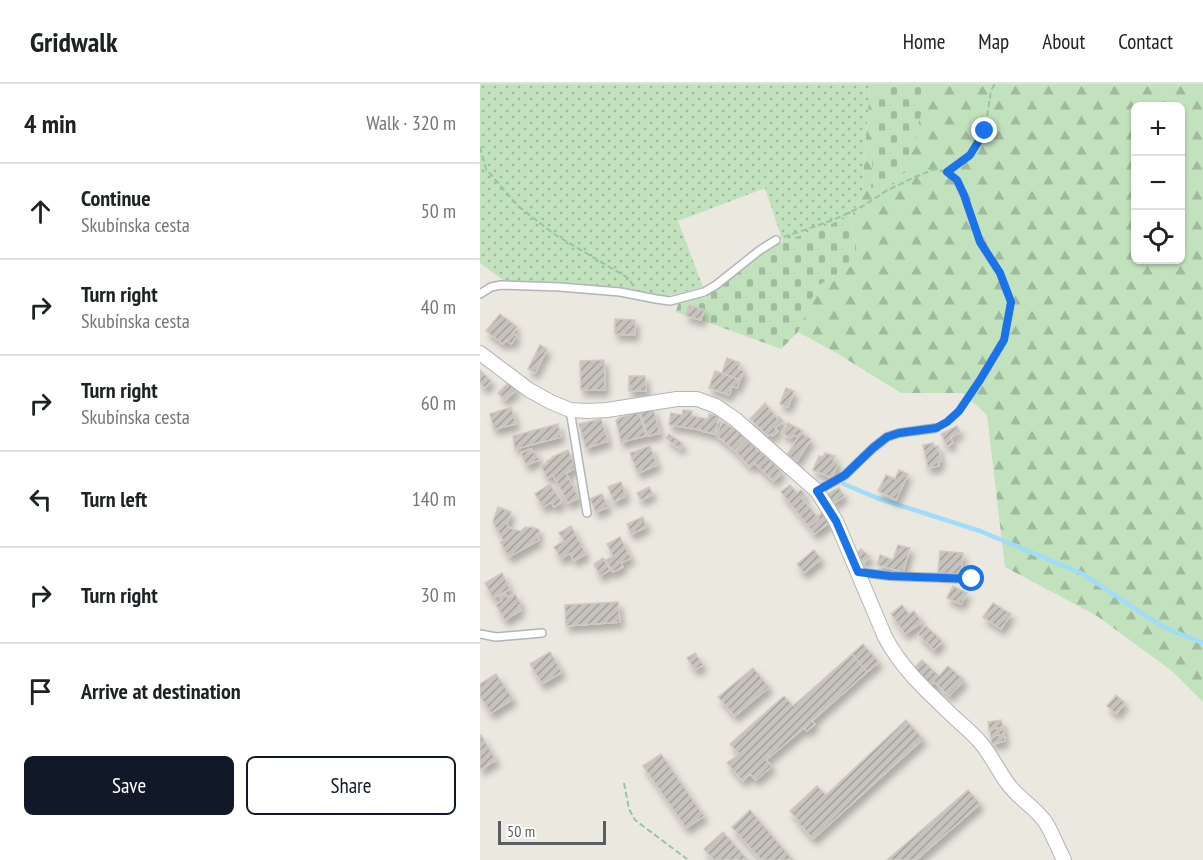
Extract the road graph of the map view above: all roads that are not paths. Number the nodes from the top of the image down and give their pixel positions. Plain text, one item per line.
1 (776, 240) road end
2 (480, 294) edge
3 (480, 353) edge
4 (570, 410) junction
5 (936, 428) road end
6 (817, 491) junction
7 (586, 513) dead end
8 (858, 572) junction
9 (972, 579) dead end
10 (542, 633) dead end
11 (480, 634) edge
12 (1064, 860) edge

1 - 2 lane
3 - 4 street
4 - 6 street
4 - 7 lane
5 - 6 lane
6 - 8 street
8 - 9 lane
8 - 12 street
10 - 11 lane

